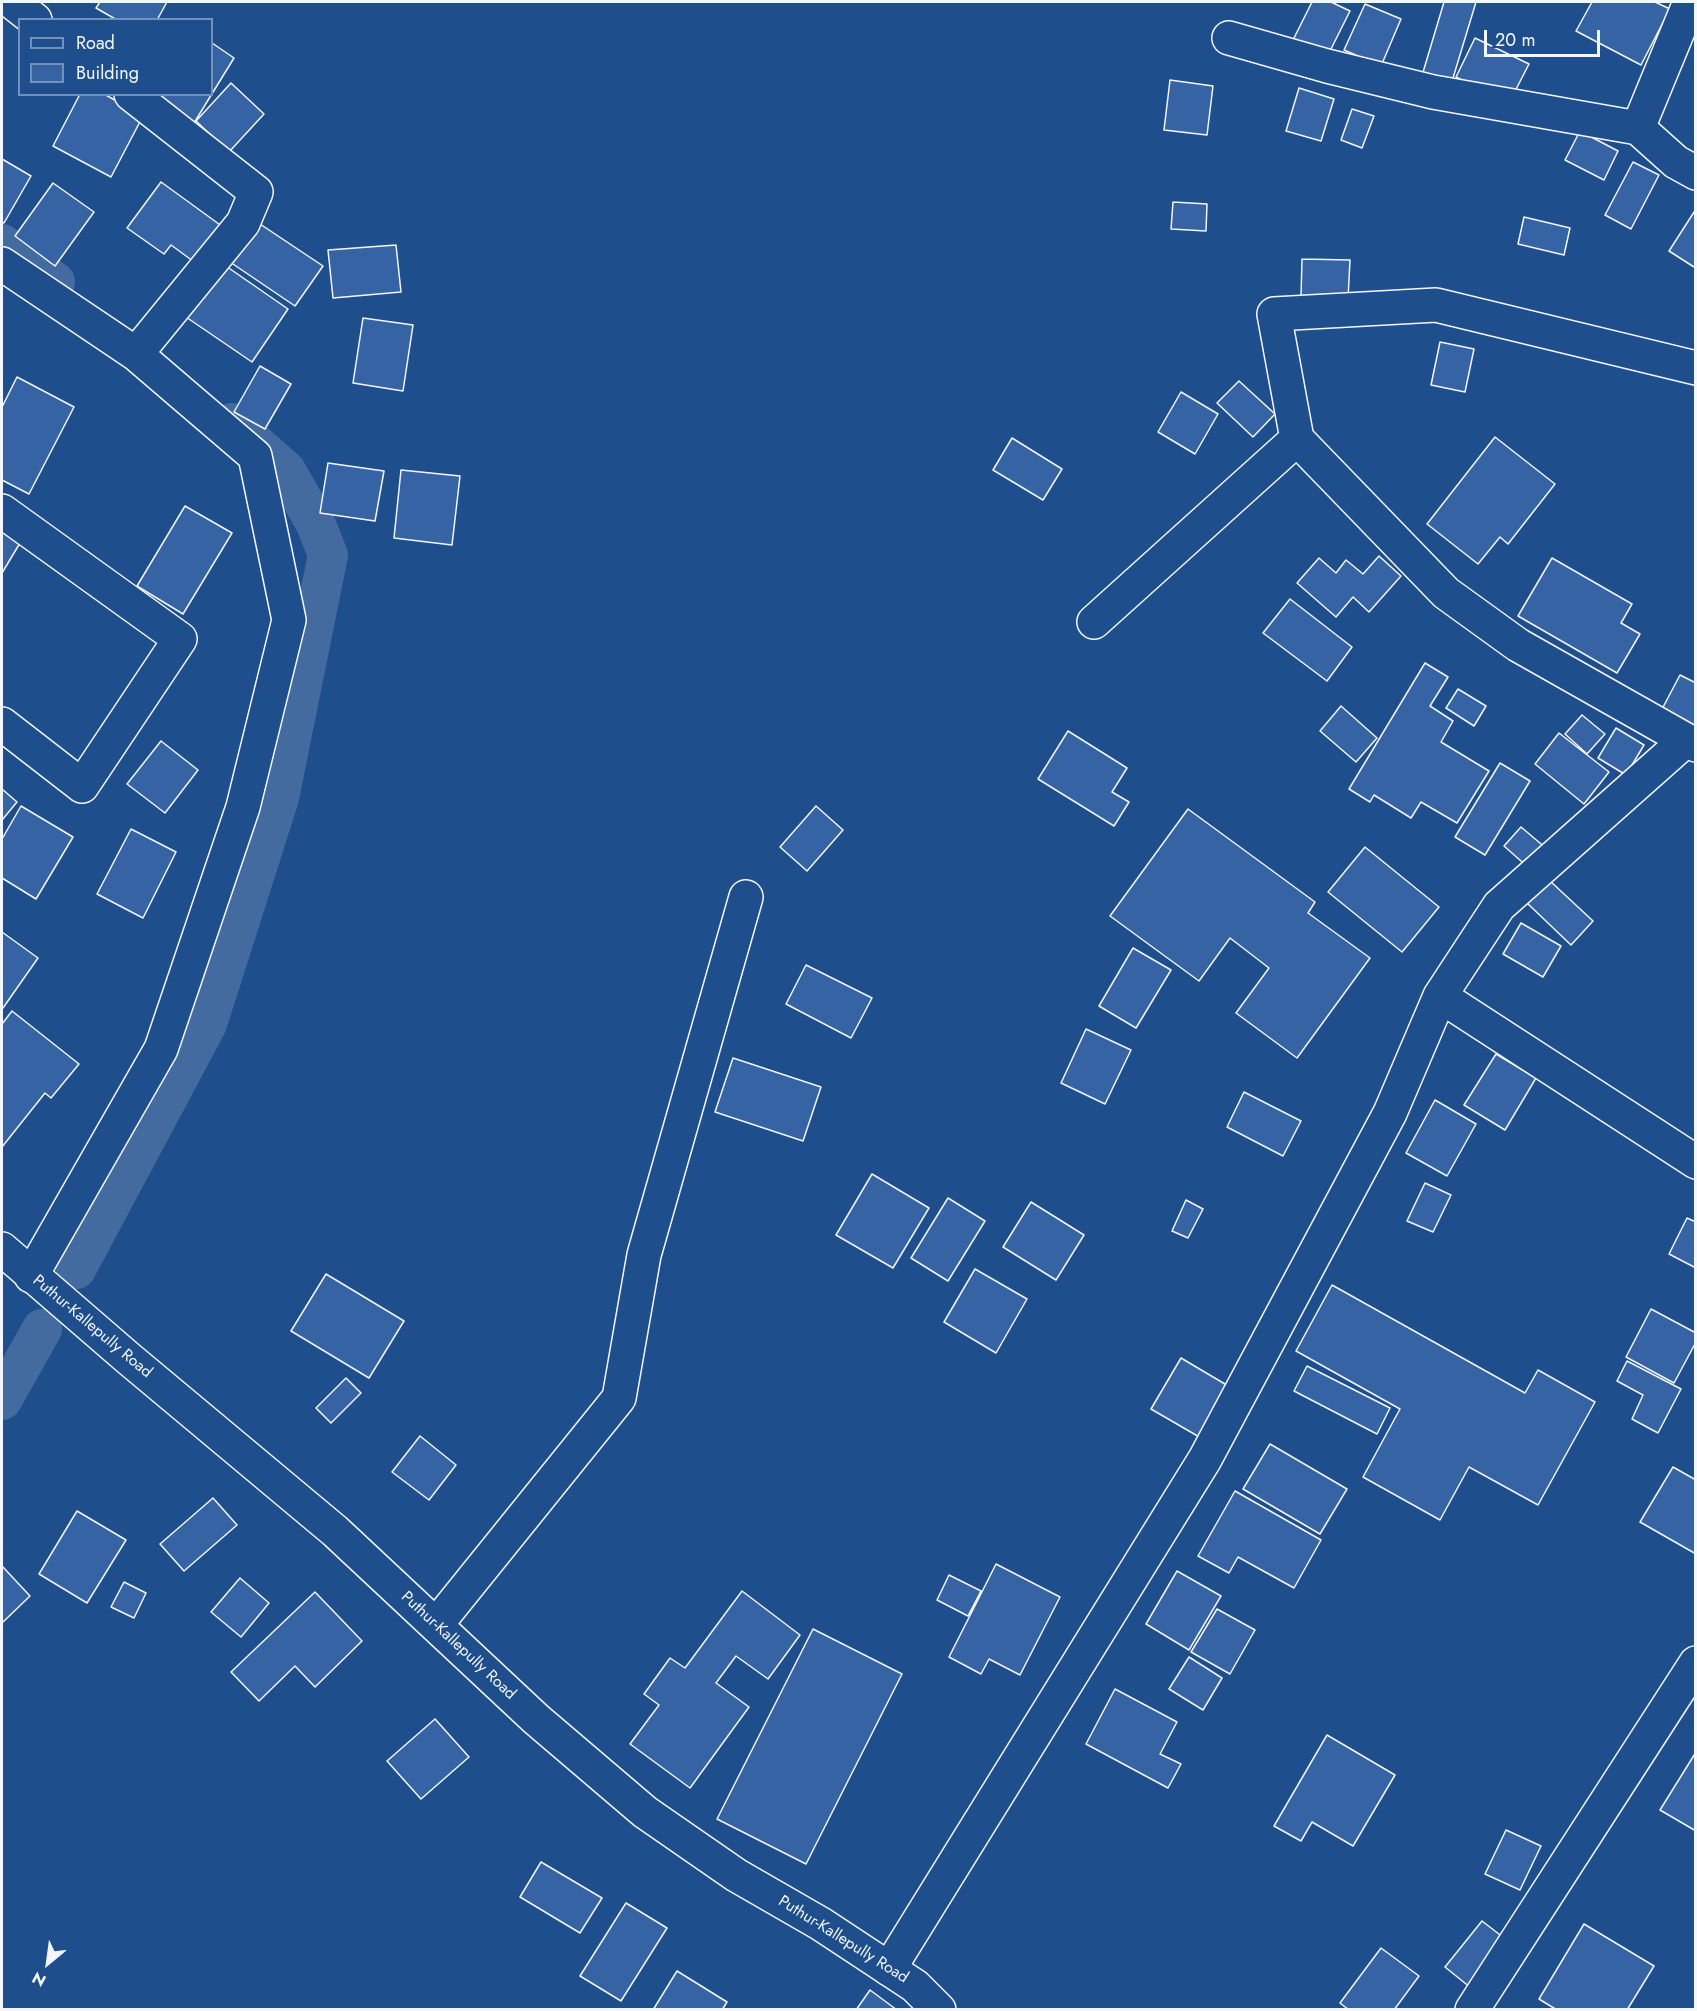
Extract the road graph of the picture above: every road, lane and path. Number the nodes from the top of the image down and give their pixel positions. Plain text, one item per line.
1 (12, 2) edge
2 (1690, 2) edge
3 (32, 18) edge
4 (1229, 38) dead end
5 (134, 96) edge
6 (1638, 128) junction
7 (1695, 173) edge
8 (2, 264) edge
9 (135, 354) junction
10 (1695, 368) edge
11 (1297, 439) junction
12 (2, 511) edge
13 (1094, 622) dead end
14 (2, 724) edge
15 (1691, 742) edge
16 (746, 897) dead end
17 (1440, 996) junction
18 (1695, 1162) edge
19 (2, 1249) edge
20 (31, 1276) junction
21 (436, 1625) junction
22 (1695, 1664) edge
23 (889, 1969) junction
24 (939, 2010) edge
25 (1472, 2010) edge

1 - 3 street
2 - 6 street
4 - 6 street
5 - 9 street
6 - 7 street
8 - 9 street
9 - 20 street
10 - 11 street
11 - 13 street
11 - 15 street
12 - 14 street
15 - 17 street
16 - 21 street
17 - 18 street
17 - 23 street
19 - 20 street, Puthur-Kallepully Road
20 - 21 street, Puthur-Kallepully Road
21 - 23 street, Puthur-Kallepully Road
22 - 25 street
23 - 24 street, Puthur-Kallepully Road

